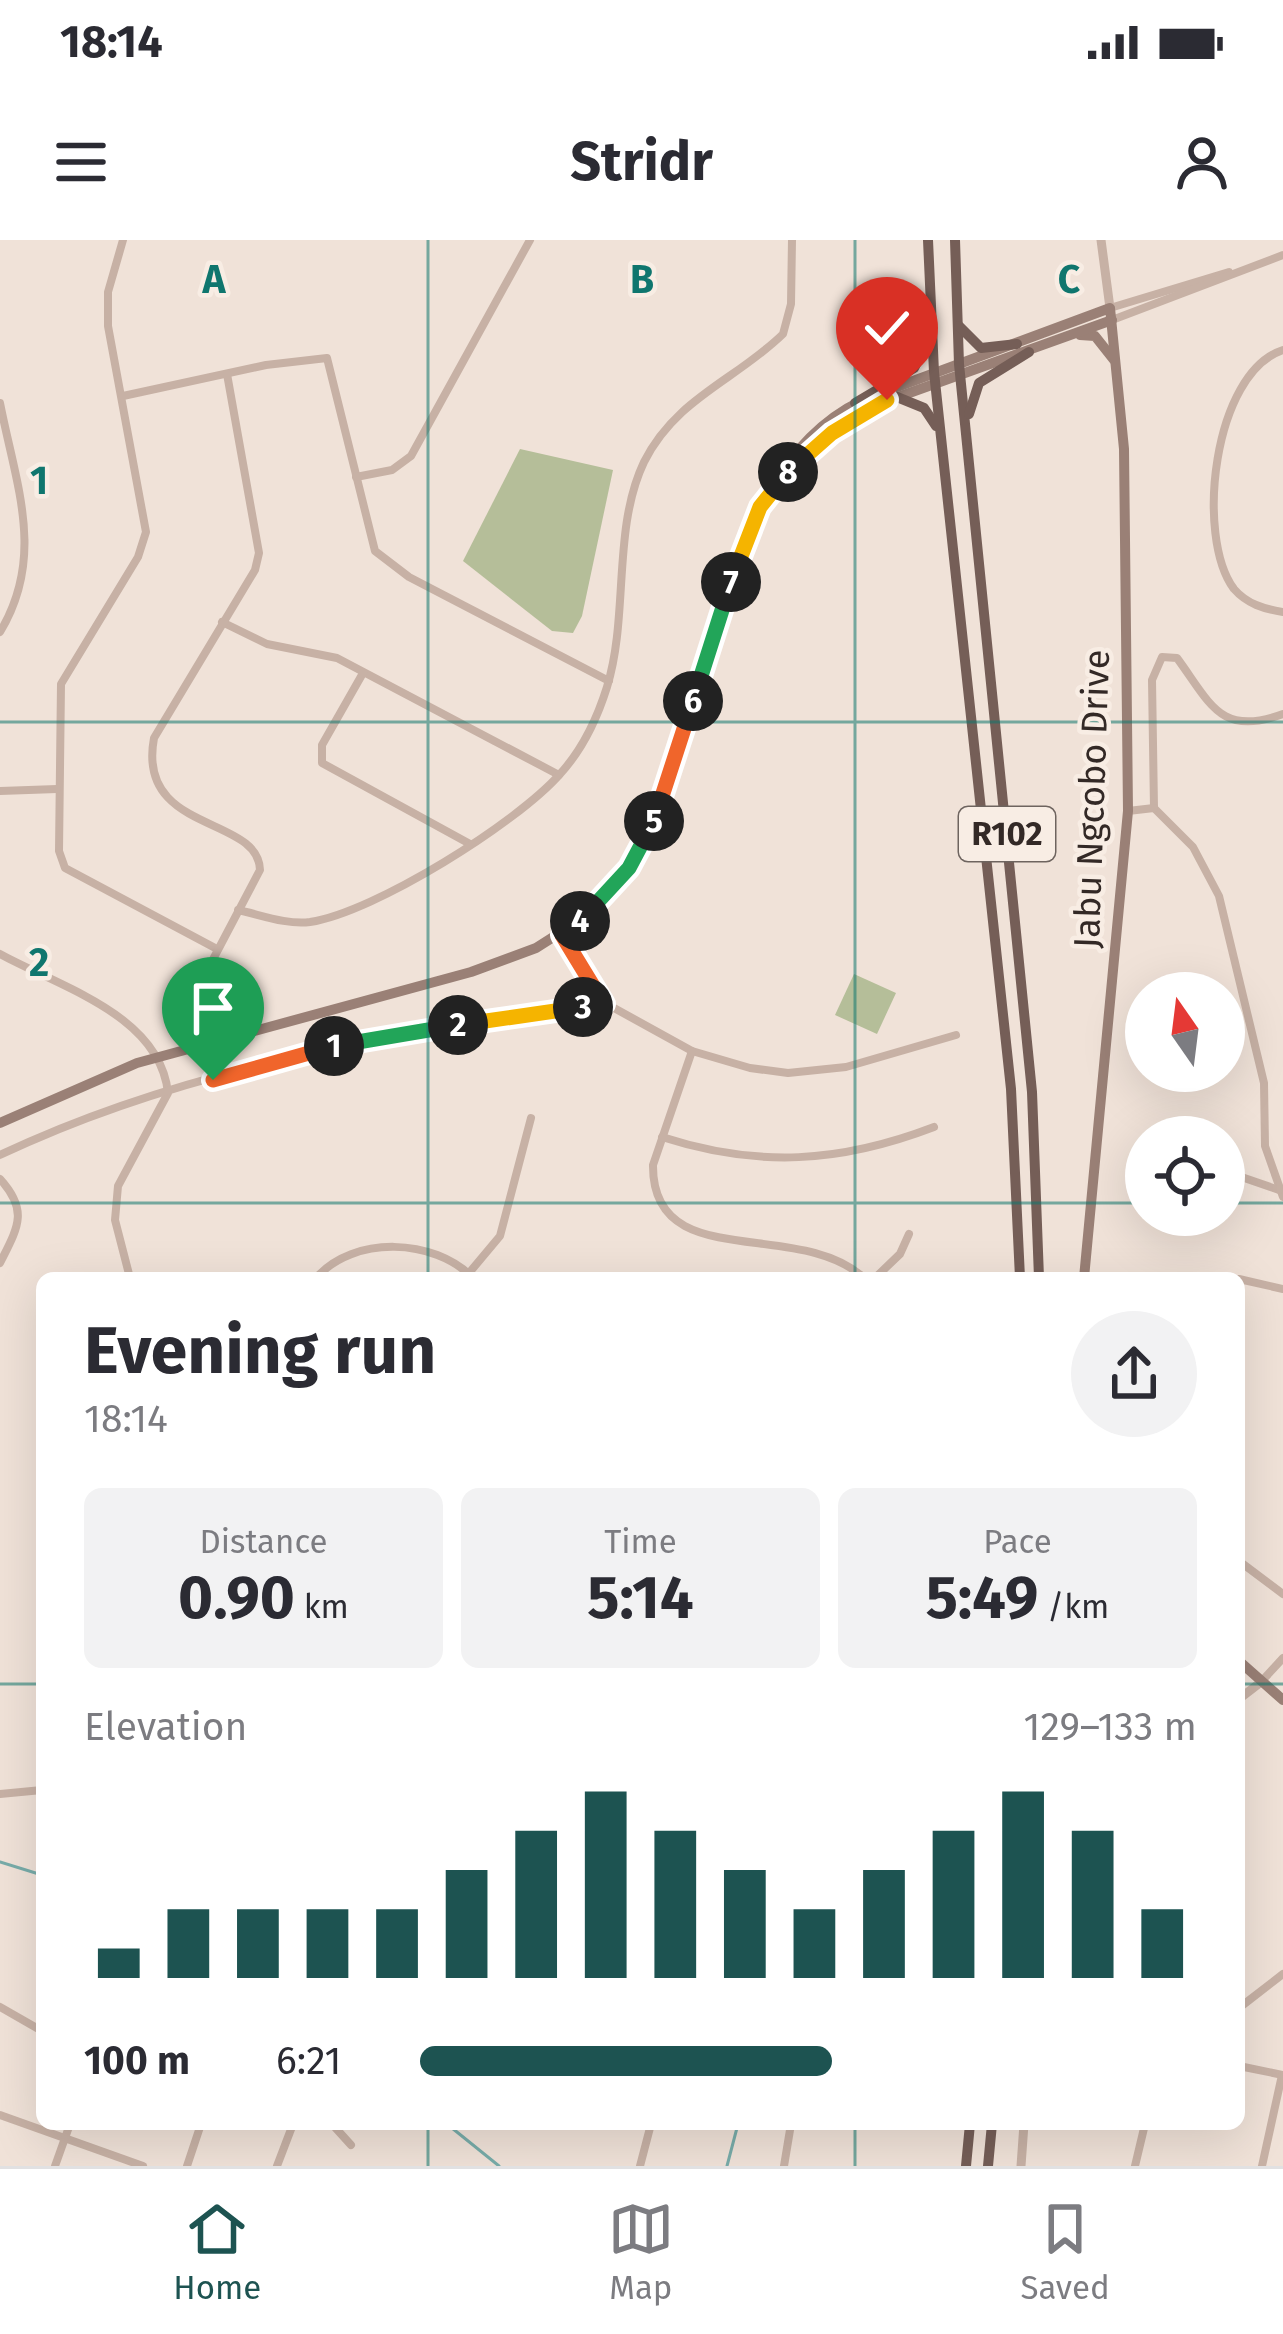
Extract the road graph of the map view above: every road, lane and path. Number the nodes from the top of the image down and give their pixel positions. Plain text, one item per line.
1 (123, 240) edge
2 (530, 240) edge
3 (792, 240) edge
4 (928, 240) edge
5 (955, 240) edge
6 (1101, 240) edge
7 (1283, 255) edge
8 (1111, 314) junction
9 (957, 323) junction
10 (932, 331) junction
11 (1068, 337) junction
12 (1017, 344) junction
13 (1283, 350) edge
14 (1029, 352) junction
15 (1119, 368) junction
16 (960, 370) junction
17 (227, 374) junction
18 (934, 379) junction
19 (123, 396) junction
20 (897, 397) junction
21 (0, 403) edge
22 (855, 403) junction
23 (940, 435) junction
24 (970, 463) junction
25 (356, 477) junction
26 (14, 480) junction
27 (776, 482) junction
28 (0, 483) edge
29 (1283, 612) edge
30 (222, 622) junction
31 (0, 632) edge
32 (363, 673) junction
33 (609, 682) junction
34 (1283, 714) edge
35 (560, 775) junction
36 (57, 789) junction
37 (0, 790) edge
38 (1154, 808) junction
39 (1128, 811) junction
40 (470, 844) junction
41 (238, 910) junction
42 (562, 935) junction
43 (218, 949) junction
44 (0, 954) edge
45 (604, 1004) junction
46 (179, 1024) dead end
47 (956, 1035) dead end
48 (692, 1051) junction
49 (158, 1057) junction
50 (168, 1093) junction
51 (531, 1118) dead end
52 (0, 1123) edge
53 (934, 1127) dead end
54 (662, 1137) junction
55 (0, 1155) edge
56 (0, 1179) edge
57 (1245, 1179) edge
58 (1282, 1193) edge
59 (909, 1234) dead end
60 (0, 1263) edge
61 (129, 1272) edge
62 (324, 1272) edge
63 (465, 1272) edge
64 (474, 1272) edge
65 (856, 1272) edge
66 (882, 1272) edge
67 (1020, 1272) edge
68 (1039, 1272) edge
69 (1085, 1272) edge
70 (1245, 1280) edge
71 (1283, 1289) edge
72 (1245, 1566) edge
73 (1283, 1594) edge
74 (1283, 1658) edge
75 (1245, 1667) edge
76 (1261, 1682) junction
77 (1245, 1694) edge
78 (1283, 1700) edge
79 (36, 1791) edge
80 (0, 1794) edge
81 (1283, 1974) edge
82 (1245, 2003) edge
83 (0, 2007) edge
84 (36, 2028) edge
85 (1245, 2067) edge
86 (1282, 2075) edge
87 (0, 2115) edge
88 (36, 2129) edge
89 (38, 2130) edge
90 (68, 2130) edge
91 (199, 2130) edge
92 (291, 2130) edge
93 (337, 2130) edge
94 (650, 2130) edge
95 (790, 2130) edge
96 (969, 2130) edge
97 (991, 2130) edge
98 (1024, 2130) edge
99 (1144, 2130) edge
100 (64, 2140) junction
101 (351, 2145) dead end
102 (56, 2166) edge
103 (143, 2166) edge
104 (187, 2166) edge
105 (278, 2166) edge
106 (640, 2166) edge
107 (784, 2166) edge
108 (966, 2166) edge
109 (988, 2166) edge
110 (1021, 2166) edge
111 (1135, 2166) edge
112 (1262, 2166) edge

1 - 19 street
2 - 25 street
3 - 33 street
4 - 10 main road, R102
5 - 9 main road, R102
6 - 8 street
7 - 8 street
8 - 11 main road
8 - 12 main road
8 - 15 main road, Jabu Ngcobo Drive
9 - 12 main road
9 - 16 main road, R102
10 - 18 main road, R102
10 - 22 main road
11 - 14 main road
11 - 15 main road
12 - 16 main road
13 - 29 street
14 - 16 main road
14 - 24 main road
15 - 39 main road, Jabu Ngcobo Drive
16 - 18 main road
16 - 24 main road, R102
17 - 19 street
17 - 25 street
17 - 30 street
18 - 20 main road
18 - 22 main road
18 - 23 main road, R102
19 - 36 street
20 - 23 main road
20 - 27 main road
21 - 26 street
22 - 27 main road
23 - 67 main road, R102
24 - 68 main road, R102
25 - 33 street
26 - 28 street
26 - 31 street
27 - 42 main road
30 - 32 street
30 - 41 street
32 - 35 street
32 - 40 street
33 - 35 street
34 - 38 street
35 - 40 street
36 - 37 street
36 - 43 street
38 - 39 street
38 - 58 street
39 - 69 main road, Jabu Ngcobo Drive
40 - 41 street
41 - 43 street
42 - 45 street
42 - 49 main road
43 - 46 street
44 - 49 street
45 - 48 street
45 - 50 street
47 - 48 street
48 - 54 street
49 - 50 street
49 - 52 main road
50 - 55 street
50 - 61 street
51 - 64 street
53 - 54 street
54 - 65 street
56 - 60 street
57 - 58 street
59 - 66 street
62 - 63 street
70 - 71 street
72 - 73 street
74 - 76 street
75 - 76 main road
76 - 77 street
76 - 78 main road
79 - 80 street
81 - 82 street
83 - 84 street
85 - 86 street
86 - 112 street
87 - 88 street
89 - 100 street
90 - 100 street
91 - 104 street
92 - 105 street
93 - 101 street
94 - 106 street
95 - 107 street
96 - 108 main road
97 - 109 main road
98 - 110 street
99 - 111 street
100 - 102 street
100 - 103 street

